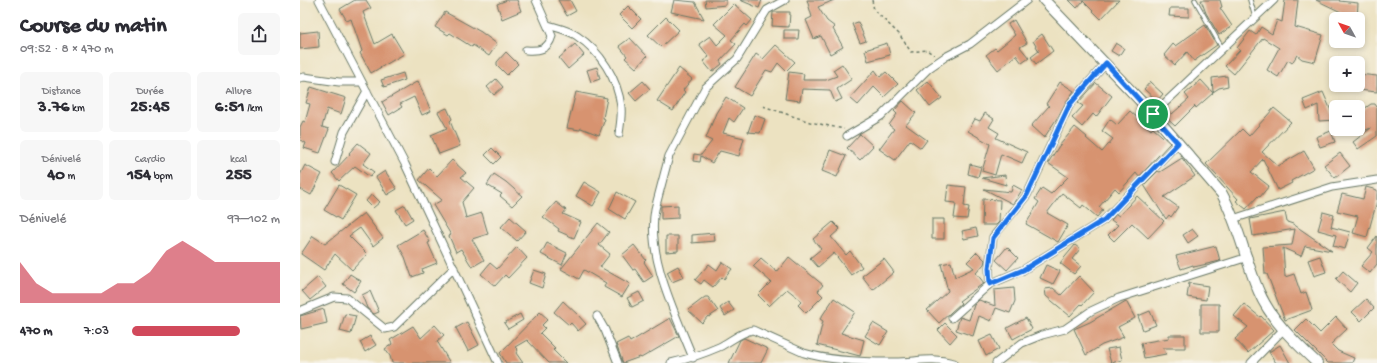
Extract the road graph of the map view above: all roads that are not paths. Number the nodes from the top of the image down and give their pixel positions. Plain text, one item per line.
1 (318, 0) edge
2 (536, 0) edge
3 (1027, 0) edge
4 (1044, 0) edge
5 (1195, 0) edge
6 (1250, 0) edge
7 (1274, 0) edge
8 (780, 1) edge
9 (1256, 18) junction
10 (548, 25) junction
11 (1223, 49) junction
12 (526, 50) dead end
13 (1106, 63) junction
14 (300, 78) edge
15 (361, 82) junction
16 (367, 91) junction
17 (1153, 114) junction
18 (619, 134) dead end
19 (847, 136) dead end
20 (1178, 143) junction
21 (335, 162) dead end
22 (1377, 180) edge
23 (1233, 219) junction
24 (1248, 257) junction
25 (454, 268) junction
26 (990, 284) junction
27 (300, 311) edge
28 (597, 316) dead end
29 (952, 318) dead end
30 (1283, 330) junction
31 (693, 358) junction
32 (872, 362) edge
33 (498, 363) edge
34 (618, 363) edge
35 (671, 363) edge
36 (954, 363) edge
37 (996, 363) edge
38 (1251, 363) edge
39 (1317, 363) edge

1 - 15 street
2 - 10 street
3 - 19 street
4 - 13 main road
5 - 11 lane
6 - 9 lane
7 - 9 street
8 - 31 street
9 - 11 street
10 - 12 street
10 - 18 street
11 - 17 street
13 - 17 main road
13 - 26 street
14 - 15 street
15 - 16 street
16 - 21 street
16 - 25 street
17 - 20 main road
20 - 23 main road
20 - 26 street
22 - 23 street
23 - 24 main road
24 - 30 main road
24 - 37 street
25 - 27 street
25 - 33 street
26 - 29 street
28 - 34 street
30 - 38 street
30 - 39 main road
31 - 32 street
31 - 35 street
32 - 36 street

